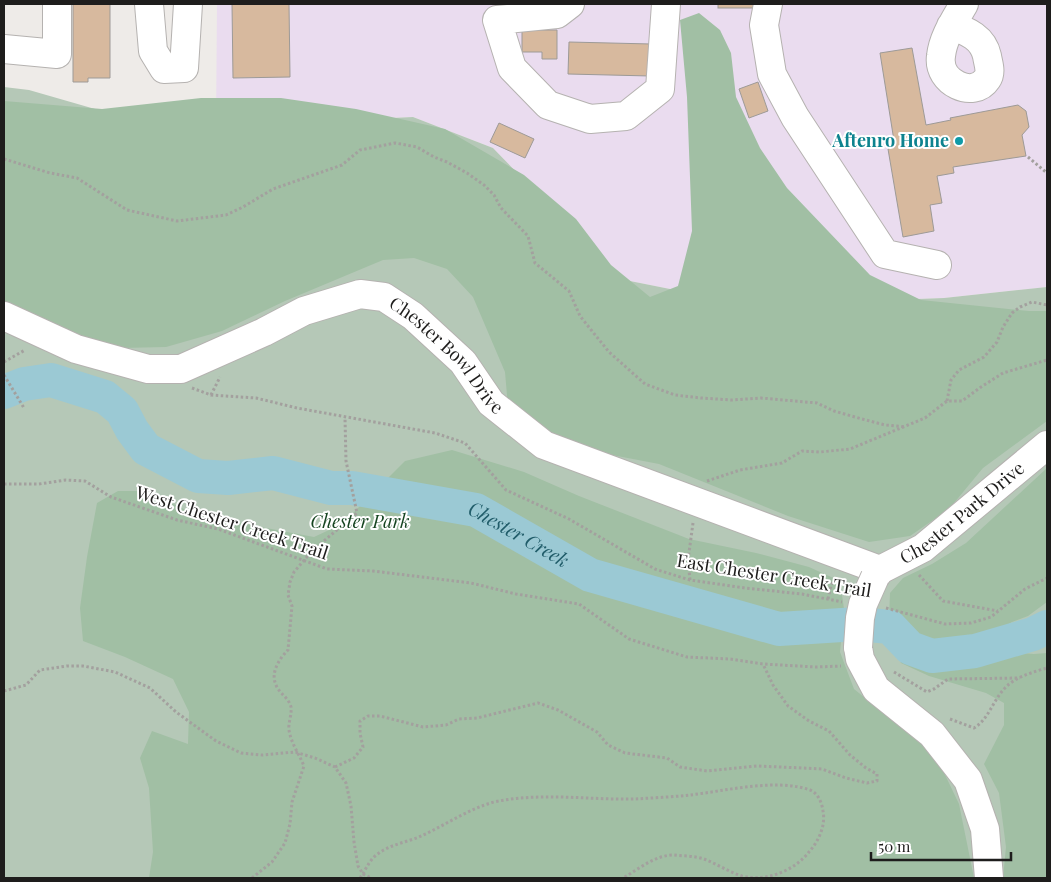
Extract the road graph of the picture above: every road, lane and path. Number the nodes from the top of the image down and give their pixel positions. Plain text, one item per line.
1 (57, 4) edge
2 (149, 4) edge
3 (188, 4) edge
4 (570, 4) edge
5 (666, 4) edge
6 (768, 4) edge
7 (4, 50) edge
8 (1028, 156) dead end
9 (4, 159) edge
10 (1047, 173) edge
11 (937, 265) dead end
12 (1047, 305) edge
13 (4, 316) edge
14 (1047, 360) edge
15 (181, 368) junction
16 (4, 375) edge
17 (219, 378) dead end
18 (211, 395) junction
19 (947, 401) junction
20 (24, 408) dead end
21 (345, 418) junction
22 (906, 427) junction
23 (1047, 445) edge
24 (4, 484) edge
25 (695, 500) junction
26 (692, 530) dead end
27 (304, 561) junction
28 (878, 574) junction
29 (917, 574) dead end
30 (1047, 578) edge
31 (690, 580) junction
32 (831, 585) dead end
33 (828, 600) junction
34 (847, 602) dead end
35 (886, 608) dead end
36 (998, 611) junction
37 (859, 653) junction
38 (763, 664) junction
39 (1047, 668) edge
40 (892, 671) dead end
41 (1018, 678) junction
42 (4, 691) edge
43 (943, 721) dead end
44 (298, 753) junction
45 (334, 767) junction
46 (362, 874) junction
47 (252, 878) edge
48 (360, 878) edge
49 (371, 878) edge
50 (623, 878) edge
51 (989, 878) edge

1 - 7 street
2 - 3 street
4 - 5 street
6 - 11 street
8 - 10 path
9 - 22 path
12 - 19 path
13 - 15 street, Chester Bowl Drive
14 - 19 path
15 - 18 path, East Chester Creek Trail
15 - 25 street, Chester Bowl Drive
16 - 20 path
17 - 18 path
18 - 21 path, East Chester Creek Trail
19 - 22 path
21 - 27 path
21 - 31 path, East Chester Creek Trail
22 - 25 path
23 - 28 street, Chester Park Drive
24 - 27 path, West Chester Creek Trail
25 - 28 street, Chester Bowl Drive
26 - 31 path
27 - 38 path, West Chester Creek Trail
27 - 44 path
28 - 37 street, bridge
29 - 36 path
30 - 36 path, East Chester Creek Trail
31 - 33 path, East Chester Creek Trail
32 - 33 path
33 - 34 path, East Chester Creek Trail
35 - 36 path, East Chester Creek Trail
37 - 38 path, West Chester Creek Trail
37 - 51 street
38 - 45 path
39 - 41 path
40 - 41 path
41 - 43 path
42 - 44 path
44 - 45 path
44 - 47 path
45 - 46 path
46 - 48 path
46 - 49 path
46 - 50 path

